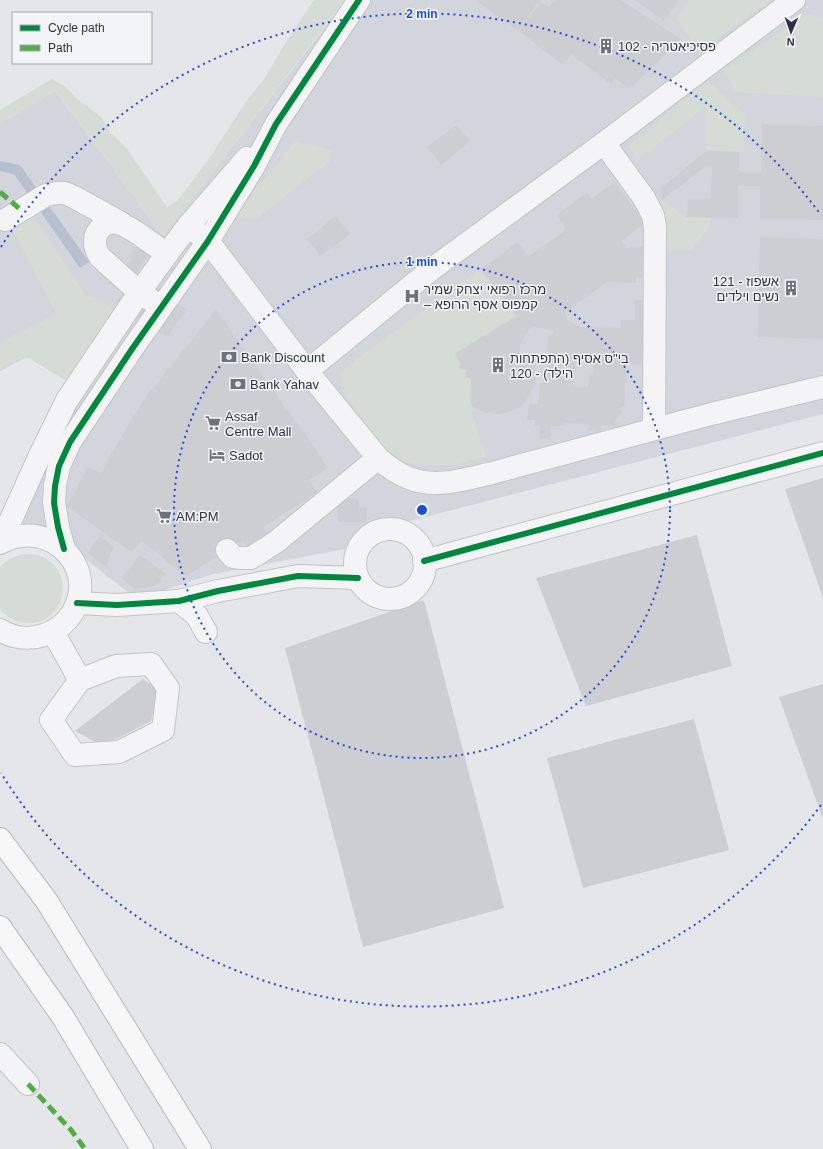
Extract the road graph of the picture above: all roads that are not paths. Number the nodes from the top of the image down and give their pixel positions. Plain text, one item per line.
1 (360, 0) edge
2 (794, 0) edge
3 (276, 124) junction
4 (604, 143) junction
5 (5, 220) dead end
6 (121, 223) junction
7 (188, 226) junction
8 (208, 241) junction
9 (166, 254) junction
10 (139, 292) junction
11 (160, 307) junction
12 (307, 372) junction
13 (823, 387) edge
14 (654, 429) junction
15 (823, 453) edge
16 (378, 458) junction
17 (0, 543) edge
18 (64, 549) junction
19 (227, 550) dead end
20 (424, 561) junction
21 (358, 578) junction
22 (179, 601) junction
23 (77, 603) junction
24 (0, 630) edge
25 (53, 632) junction
26 (206, 632) dead end
27 (23, 638) junction
28 (0, 646) edge
29 (80, 680) junction
30 (0, 839) edge
31 (0, 927) edge
32 (0, 1054) edge
33 (28, 1084) dead end
34 (142, 1149) edge
35 (200, 1149) edge

1 - 3 street
2 - 4 street
3 - 7 street
3 - 8 street
4 - 12 street
4 - 14 street
5 - 6 street
6 - 9 street
6 - 10 street
7 - 8 street
7 - 9 street
8 - 11 street
8 - 12 street
9 - 10 street
10 - 11 street
10 - 17 street
11 - 18 street
12 - 16 street
13 - 14 street
14 - 16 street
15 - 20 street
16 - 19 street
17 - 18 street
18 - 23 street
20 - 21 street
20 - 21 street
21 - 22 street
22 - 23 street
22 - 26 street
23 - 25 street
24 - 27 street
25 - 27 street
25 - 29 street
27 - 28 street
29 - 29 street
30 - 35 highway
31 - 34 highway
32 - 33 street

